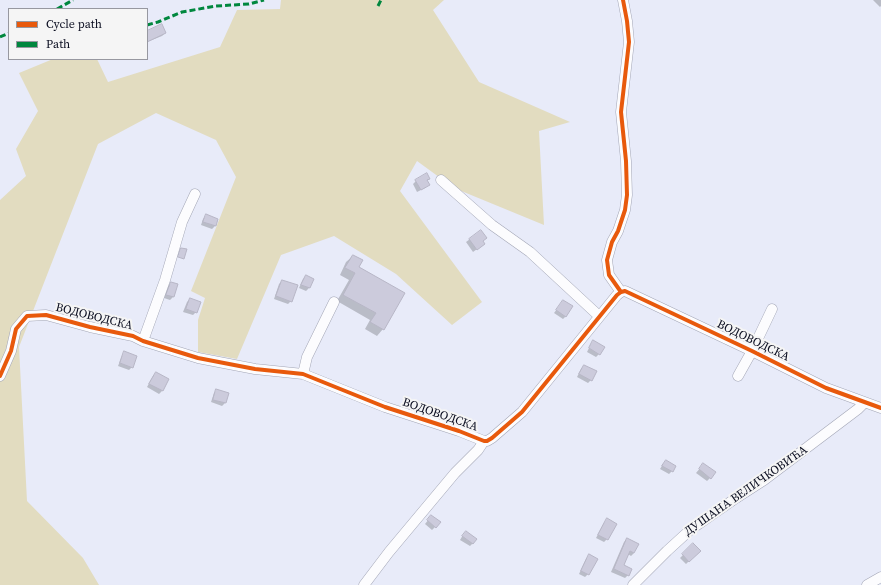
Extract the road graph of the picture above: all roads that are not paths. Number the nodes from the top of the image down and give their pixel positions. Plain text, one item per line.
1 (623, 0) edge
2 (441, 180) dead end
3 (195, 194) dead end
4 (621, 292) junction
5 (334, 302) dead end
6 (772, 309) dead end
7 (599, 316) junction
8 (143, 341) junction
9 (752, 351) junction
10 (303, 374) junction
11 (0, 376) edge
12 (738, 376) dead end
13 (864, 403) junction
14 (881, 408) edge
15 (484, 441) junction
16 (881, 577) edge
17 (364, 585) edge
18 (633, 585) edge
19 (867, 585) edge

1 - 4 street
2 - 7 street
3 - 8 street
4 - 7 street, ВОДОВОДСКА
4 - 9 street, ВОДОВОДСКА
5 - 10 street
6 - 9 street
7 - 15 street, ВОДОВОДСКА
8 - 10 street, ВОДОВОДСКА
8 - 11 street, ВОДОВОДСКА
9 - 12 street
9 - 13 street, ВОДОВОДСКА
10 - 15 street, ВОДОВОДСКА
13 - 14 street, ВОДОВОДСКА
13 - 18 street, ДУШАНА ВЕЛИЧКОВИЋА
15 - 17 street
16 - 19 street

